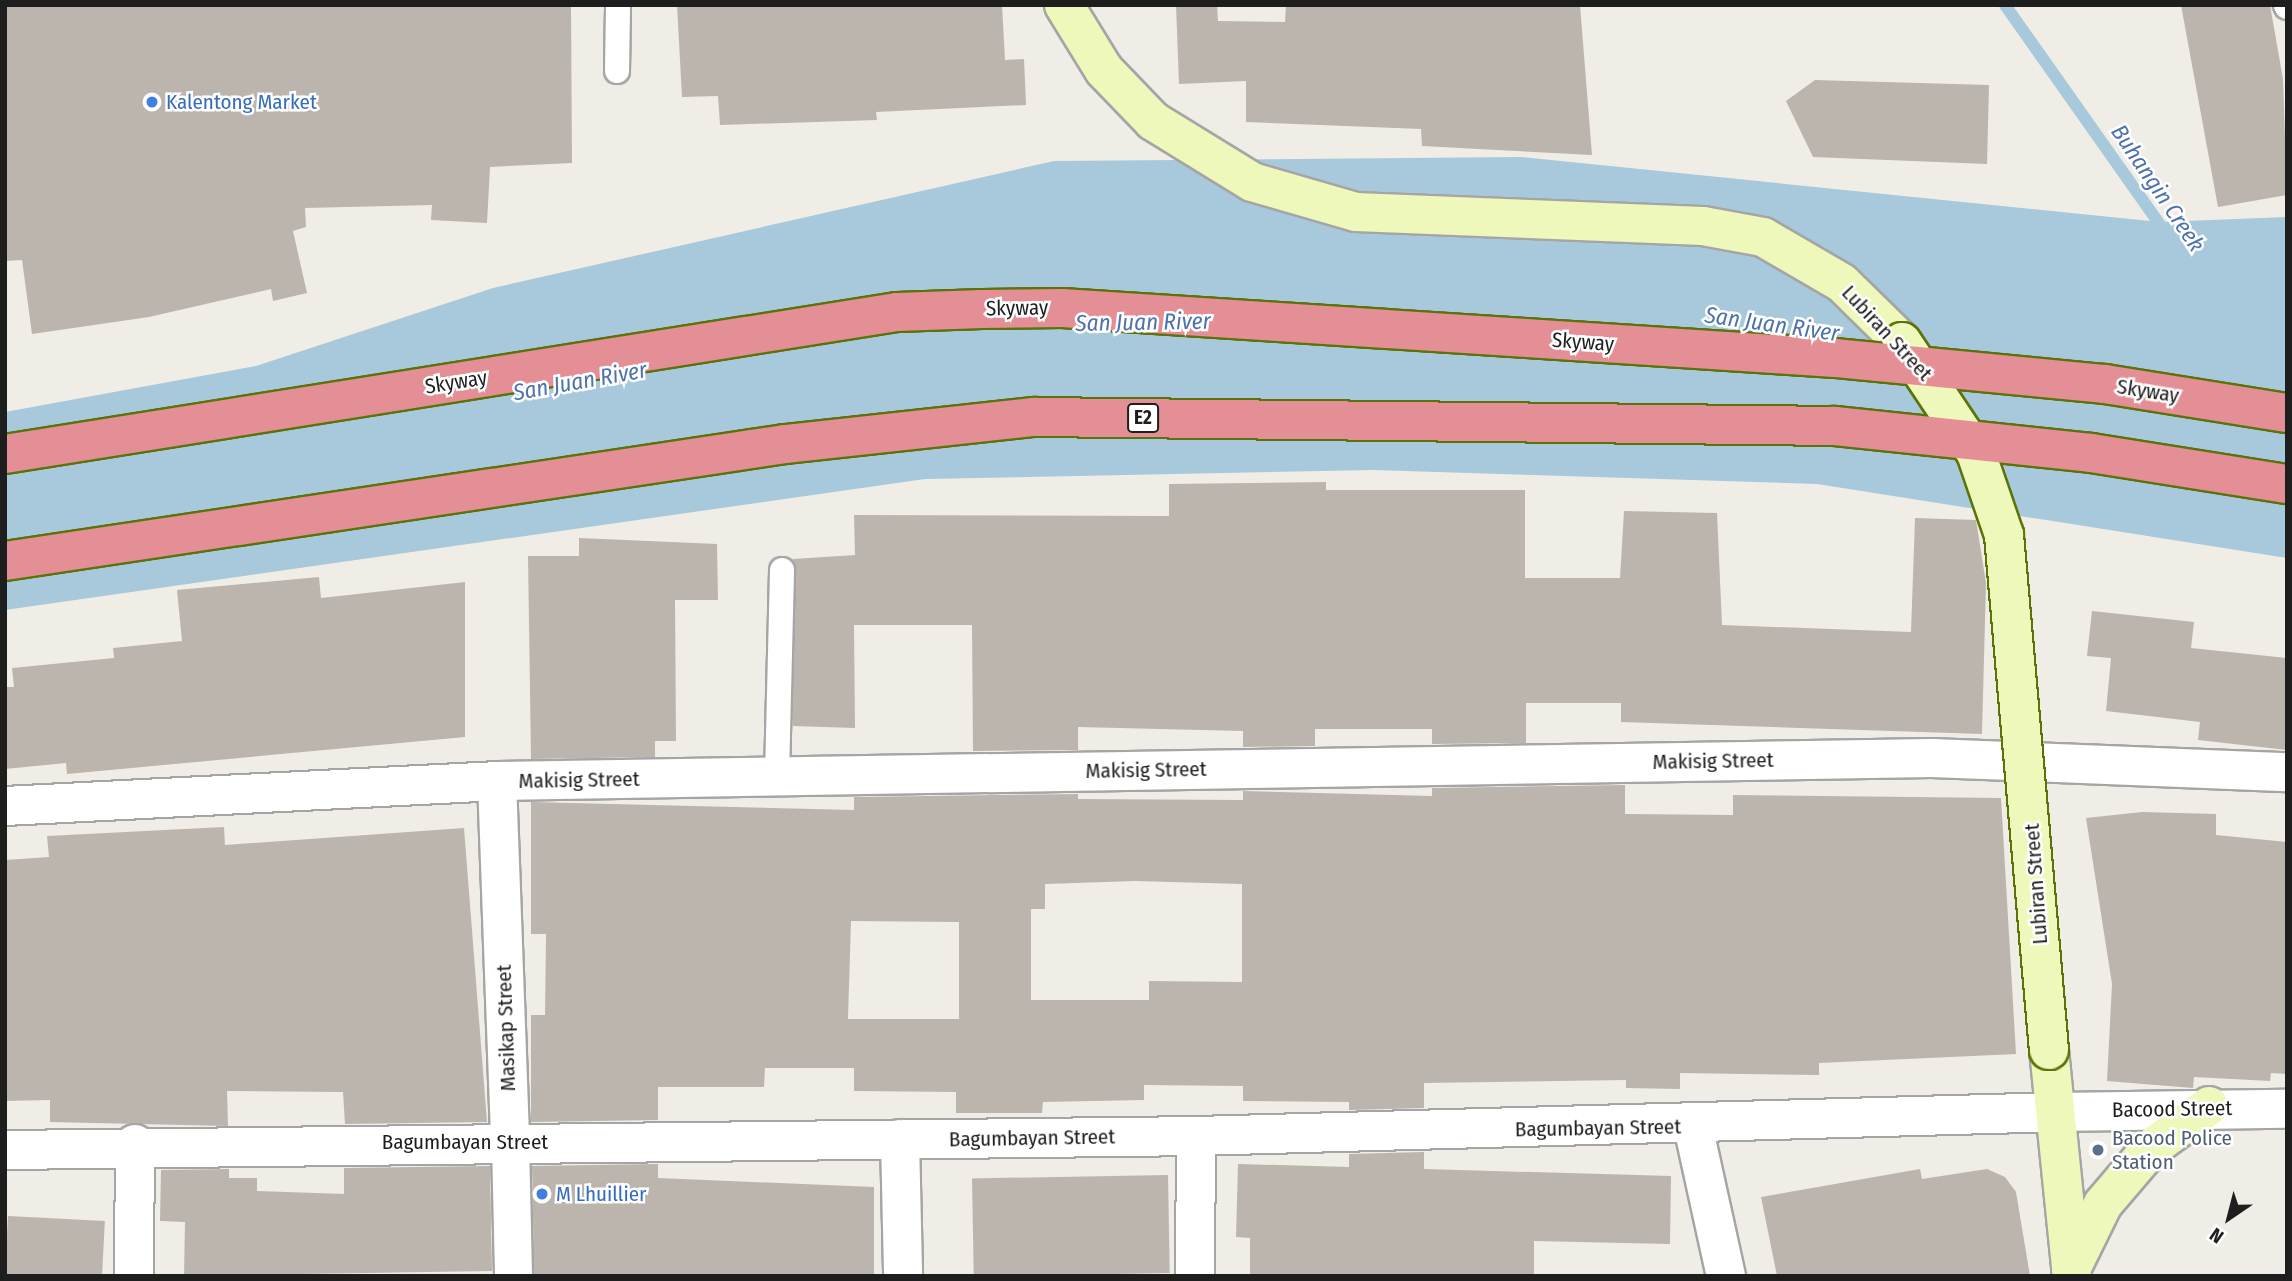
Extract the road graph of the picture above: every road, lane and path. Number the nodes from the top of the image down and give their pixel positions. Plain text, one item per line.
1 (618, 5) edge
2 (1064, 5) edge
3 (617, 71) dead end
4 (2287, 413) edge
5 (5, 454) edge
6 (2287, 484) edge
7 (5, 561) edge
8 (782, 570) dead end
9 (2287, 772) edge
10 (777, 776) junction
11 (497, 781) junction
12 (5, 806) edge
13 (2209, 1106) junction
14 (2287, 1109) edge
15 (2058, 1112) junction
16 (1693, 1126) junction
17 (1196, 1136) junction
18 (900, 1139) junction
19 (510, 1142) junction
20 (135, 1144) junction
21 (5, 1150) edge
22 (2071, 1273) edge
23 (134, 1276) edge
24 (513, 1276) edge
25 (903, 1276) edge
26 (1195, 1276) edge
27 (1726, 1276) edge

1 - 3 lane
2 - 15 main road, Lubiran Street, bridge
4 - 5 highway, Skyway, bridge
6 - 7 highway, E2, bridge
8 - 10 lane
9 - 10 street, Makisig Street
10 - 11 street, Makisig Street
11 - 12 street, Makisig Street
11 - 19 street, Masikap Street
13 - 14 street, Bacood Street
13 - 15 street, Bacood Street
13 - 22 main road
15 - 16 street, Bagumbayan Street
15 - 22 main road, Lubiran Street
16 - 17 street, Bagumbayan Street
16 - 27 street
17 - 18 street, Bagumbayan Street
17 - 26 street
18 - 19 street, Bagumbayan Street
18 - 25 street
19 - 20 street, Bagumbayan Street
19 - 24 street, Masikap Street
20 - 21 street, Bagumbayan Street
20 - 23 street

